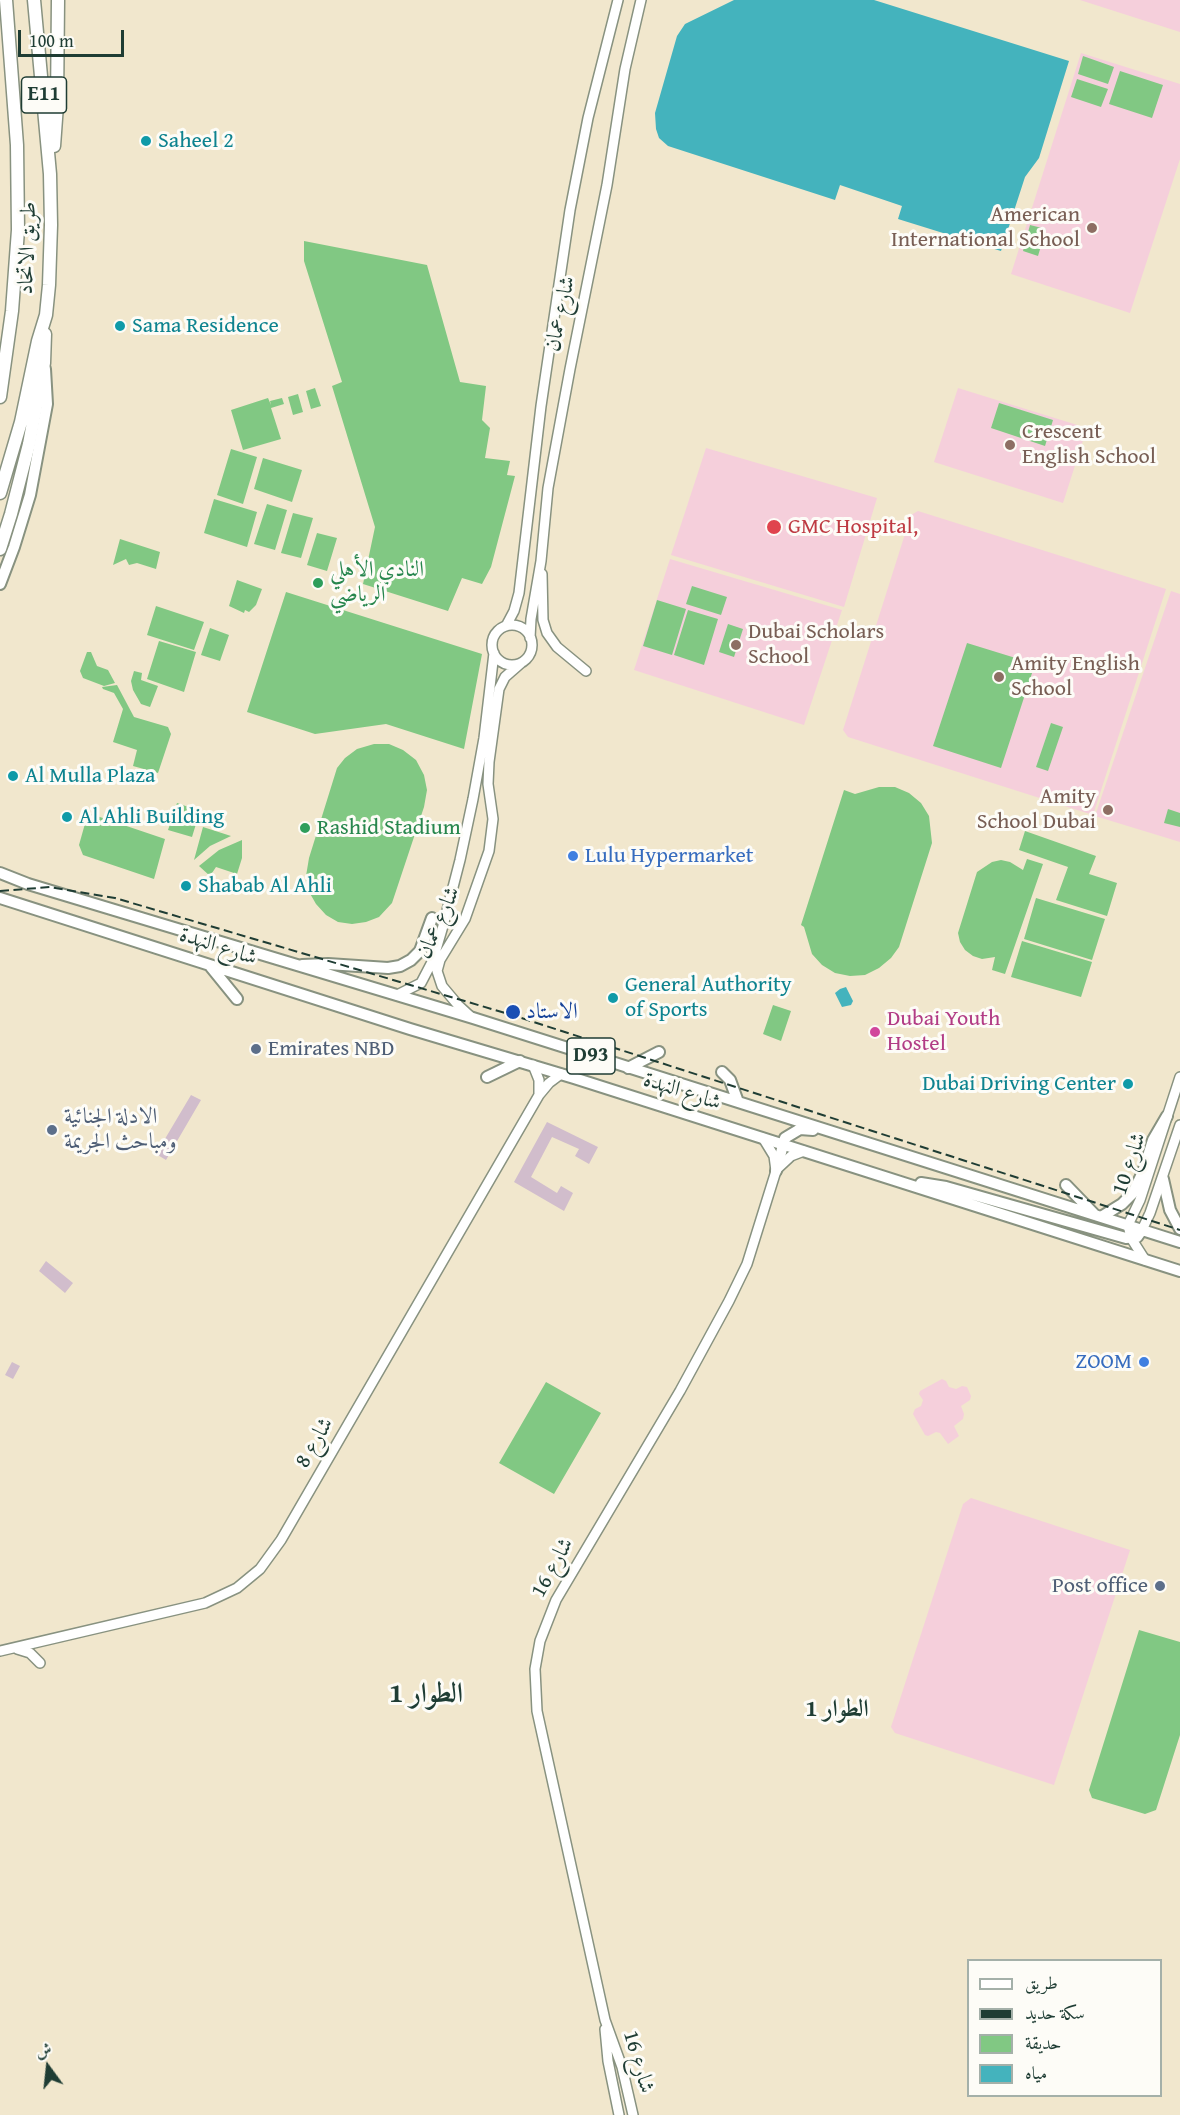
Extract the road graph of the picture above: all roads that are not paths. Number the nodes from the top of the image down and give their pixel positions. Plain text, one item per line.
1 (6, 0) edge
2 (34, 0) edge
3 (58, 0) edge
4 (618, 0) edge
5 (641, 0) edge
6 (0, 41) edge
7 (14, 114) junction
8 (50, 174) junction
9 (46, 315) junction
10 (44, 363) junction
11 (0, 393) edge
12 (0, 493) edge
13 (0, 549) edge
14 (541, 561) junction
15 (0, 584) edge
16 (506, 626) junction
17 (531, 638) junction
18 (494, 653) junction
19 (521, 663) junction
20 (586, 671) dead end
21 (0, 873) edge
22 (0, 898) edge
23 (432, 918) dead end
24 (208, 965) junction
25 (296, 965) junction
26 (397, 996) junction
27 (237, 999) dead end
28 (473, 1018) junction
29 (658, 1052) dead end
30 (520, 1061) junction
31 (533, 1065) junction
32 (628, 1068) junction
33 (722, 1072) dead end
34 (561, 1074) junction
35 (487, 1077) dead end
36 (1180, 1077) edge
37 (539, 1095) junction
38 (738, 1102) junction
39 (1167, 1116) junction
40 (1180, 1125) edge
41 (763, 1138) junction
42 (783, 1144) junction
43 (804, 1151) junction
44 (1180, 1154) edge
45 (1169, 1159) junction
46 (942, 1168) junction
47 (776, 1171) junction
48 (1163, 1179) junction
49 (896, 1181) junction
50 (1066, 1185) dead end
51 (1098, 1216) junction
52 (1130, 1220) junction
53 (1144, 1225) junction
54 (1180, 1229) edge
55 (1131, 1238) junction
56 (1180, 1242) edge
57 (1145, 1260) junction
58 (1180, 1271) edge
59 (14, 1648) junction
60 (0, 1651) edge
61 (40, 1663) dead end
62 (605, 2020) junction
63 (618, 2115) edge
64 (633, 2115) edge

1 - 7 highway, طريق الاتحاد / E11
2 - 8 highway, طريق الاتحاد / E11
3 - 8 highway
4 - 16 street, شارع عمان
5 - 14 street, شارع عمان
6 - 7 highway
7 - 11 highway, طريق الاتحاد / E11
8 - 9 highway, طريق الاتحاد / E11
9 - 10 highway
9 - 12 highway, طريق الاتحاد / E11
10 - 13 highway
10 - 15 main road
14 - 17 street, شارع عمان
14 - 20 street
16 - 17 street
16 - 18 street
17 - 19 street
18 - 19 street
18 - 26 street, شارع عمان
19 - 28 street, شارع عمان
21 - 25 main road, شارع النهدة / D93
22 - 24 main road, شارع النهدة / D93
23 - 25 main road
24 - 27 main road
24 - 30 main road, شارع النهدة / D93
25 - 26 main road, شارع النهدة / D93
26 - 28 main road, شارع النهدة / D93
28 - 32 main road, شارع النهدة / D93
29 - 32 main road
30 - 31 main road, شارع النهدة / D93
30 - 35 main road
31 - 34 main road, شارع النهدة / D93
31 - 37 street
32 - 38 main road, شارع النهدة / D93
33 - 38 main road
34 - 37 street, شارع 8
34 - 41 main road, شارع النهدة / D93
36 - 39 street, شارع 10
37 - 59 street, شارع 8
38 - 46 main road, شارع النهدة / D93
39 - 51 main road
39 - 52 street, شارع 10
40 - 45 street, شارع 10
41 - 42 main road, شارع النهدة / D93
41 - 47 street
42 - 43 main road, شارع النهدة / D93
42 - 46 main road
42 - 47 main road
43 - 47 street
43 - 49 main road, شارع النهدة / D93
44 - 45 street
45 - 48 street, شارع 10
46 - 51 main road, شارع النهدة / D93
47 - 62 street, شارع 16
48 - 53 street, شارع 10
48 - 54 main road
49 - 55 main road
49 - 57 main road, شارع النهدة / D93
50 - 51 main road
51 - 52 main road, شارع النهدة / D93
52 - 53 main road, شارع النهدة / D93
52 - 55 street, شارع 10
53 - 55 main road
53 - 56 main road, شارع النهدة / D93
55 - 57 street, شارع 10
57 - 58 main road, شارع النهدة / D93
59 - 60 street, شارع 8
59 - 61 street
62 - 63 street, شارع 16
62 - 64 street, شارع 16

